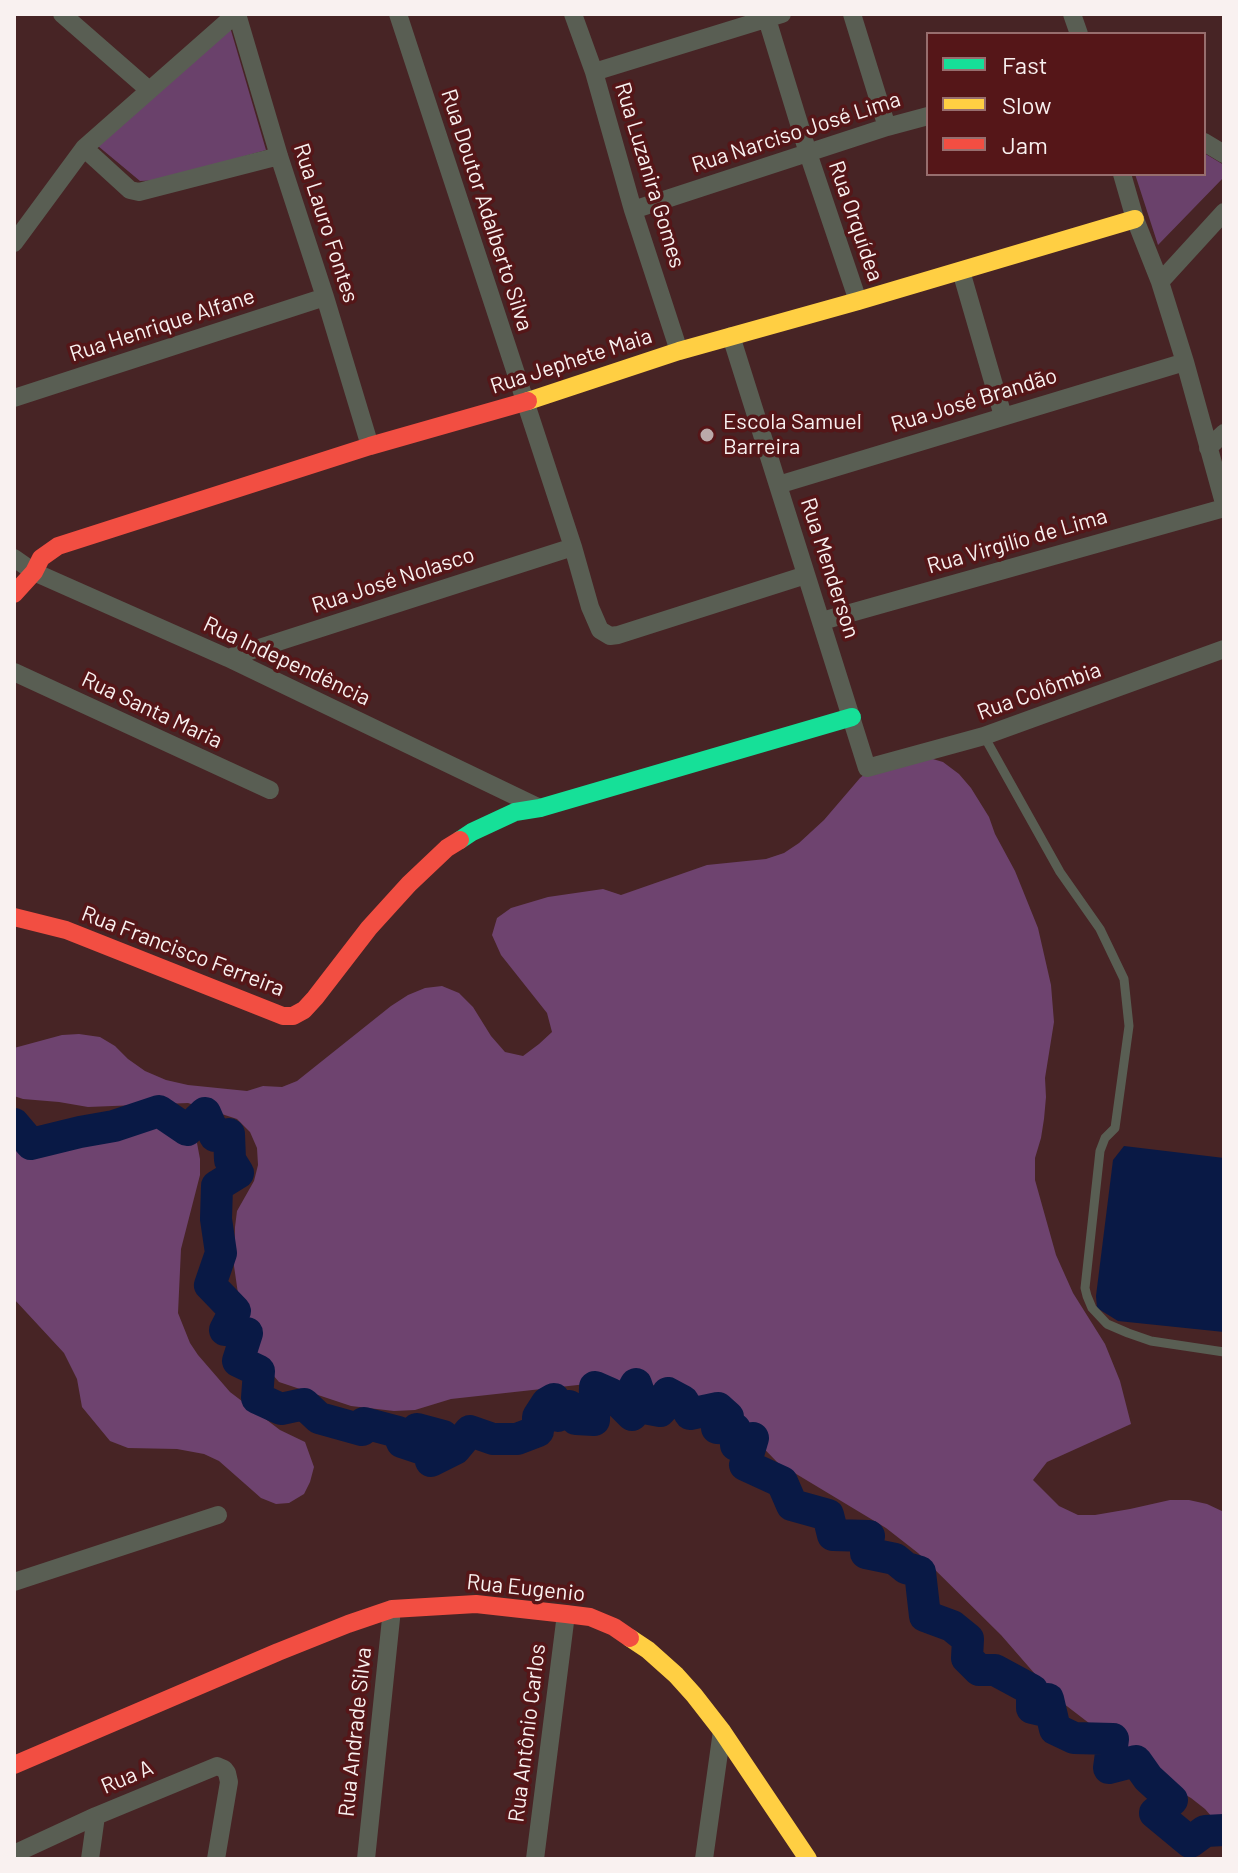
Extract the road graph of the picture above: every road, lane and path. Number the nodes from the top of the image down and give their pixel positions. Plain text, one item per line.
1 (62, 14) edge
2 (236, 14) edge
3 (398, 14) edge
4 (573, 14) edge
5 (852, 14) edge
6 (775, 17) edge
7 (594, 72) junction
8 (149, 90) junction
9 (926, 117) edge
10 (887, 127) junction
11 (1206, 143) edge
12 (84, 148) junction
13 (808, 153) junction
14 (1224, 154) edge
15 (279, 156) junction
16 (1123, 176) edge
17 (633, 210) junction
18 (1224, 212) edge
19 (1135, 219) junction
20 (14, 243) edge
21 (961, 271) junction
22 (1160, 282) junction
23 (325, 297) junction
24 (858, 301) junction
25 (731, 336) junction
26 (679, 351) junction
27 (1185, 362) junction
28 (14, 398) edge
29 (526, 402) junction
30 (1003, 416) junction
31 (1224, 433) edge
32 (370, 446) junction
33 (1208, 448) junction
34 (778, 485) junction
35 (1224, 506) edge
36 (573, 547) junction
37 (14, 558) edge
38 (34, 572) junction
39 (806, 575) junction
40 (14, 594) edge
41 (822, 621) junction
42 (1224, 649) edge
43 (228, 658) junction
44 (14, 672) edge
45 (852, 717) junction
46 (984, 736) junction
47 (867, 768) joint
48 (270, 790) dead end
49 (540, 808) junction
50 (14, 917) edge
51 (1224, 1352) edge
52 (218, 1515) dead end
53 (14, 1582) edge
54 (392, 1609) junction
55 (566, 1614) junction
56 (722, 1731) junction
57 (14, 1765) edge
58 (96, 1816) junction
59 (14, 1854) edge
60 (90, 1859) edge
61 (216, 1859) edge
62 (366, 1859) edge
63 (535, 1859) edge
64 (704, 1859) edge
65 (808, 1859) edge

1 - 8 street
2 - 8 street
2 - 15 street, Rua Lauro Fontes
3 - 29 street, Rua Doutor Adalberto Silva
4 - 7 street, Rua Luzanira Gomes
5 - 10 street
6 - 7 street
6 - 13 street, Rua Orquídea
7 - 17 street, Rua Luzanira Gomes
8 - 12 street
9 - 10 street, Rua Narciso José Lima
10 - 13 street, Rua Narciso José Lima
11 - 14 street
12 - 15 street
12 - 20 street
13 - 17 street, Rua Narciso José Lima
13 - 24 street, Rua Orquídea
15 - 23 street, Rua Lauro Fontes
16 - 19 street
17 - 26 street, Rua Luzanira Gomes
18 - 22 street
19 - 21 street, Rua Jephete Maia
19 - 22 street
21 - 24 street, Rua Jephete Maia
21 - 30 street
22 - 27 street
23 - 28 street, Rua Henrique Alfane
23 - 32 street, Rua Lauro Fontes
24 - 25 street, Rua Jephete Maia
25 - 26 street, Rua Jephete Maia
25 - 34 street, Rua Menderson
26 - 29 street, Rua Jephete Maia
27 - 30 street, Rua José Brandão
27 - 33 street
29 - 32 street, Rua Jephete Maia
29 - 36 street, Rua Doutor Adalberto Silva
30 - 34 street, Rua José Brandão
31 - 33 street
32 - 38 street, Rua Jephete Maia
33 - 35 street
34 - 39 street, Rua Menderson
35 - 41 street, Rua Virgilío de Lima
36 - 39 street, Rua Doutor Adalberto Silva
36 - 43 street, Rua José Nolasco
37 - 38 street, Rua Independência
38 - 40 street, Rua Jephete Maia
38 - 43 street, Rua Independência
39 - 41 street, Rua Menderson
41 - 45 street, Rua Menderson
42 - 46 street, Rua Colômbia
43 - 49 street, Rua Independência
44 - 48 street, Rua Santa Maria
45 - 47 street, Rua Menderson
45 - 49 street
46 - 47 street, Rua Colômbia
46 - 51 lane
49 - 50 street, Rua Francisco Ferreira
52 - 53 street
54 - 55 street, Rua Eugenio
54 - 57 street, Rua Eugenio
54 - 62 street, Rua Andrade Silva
55 - 56 street, Rua Eugenio
55 - 63 street, Rua Antônio Carlos
56 - 64 street
56 - 65 street, Rua Eugenio
58 - 59 street, Rua A
58 - 60 street
58 - 61 street, Rua A

